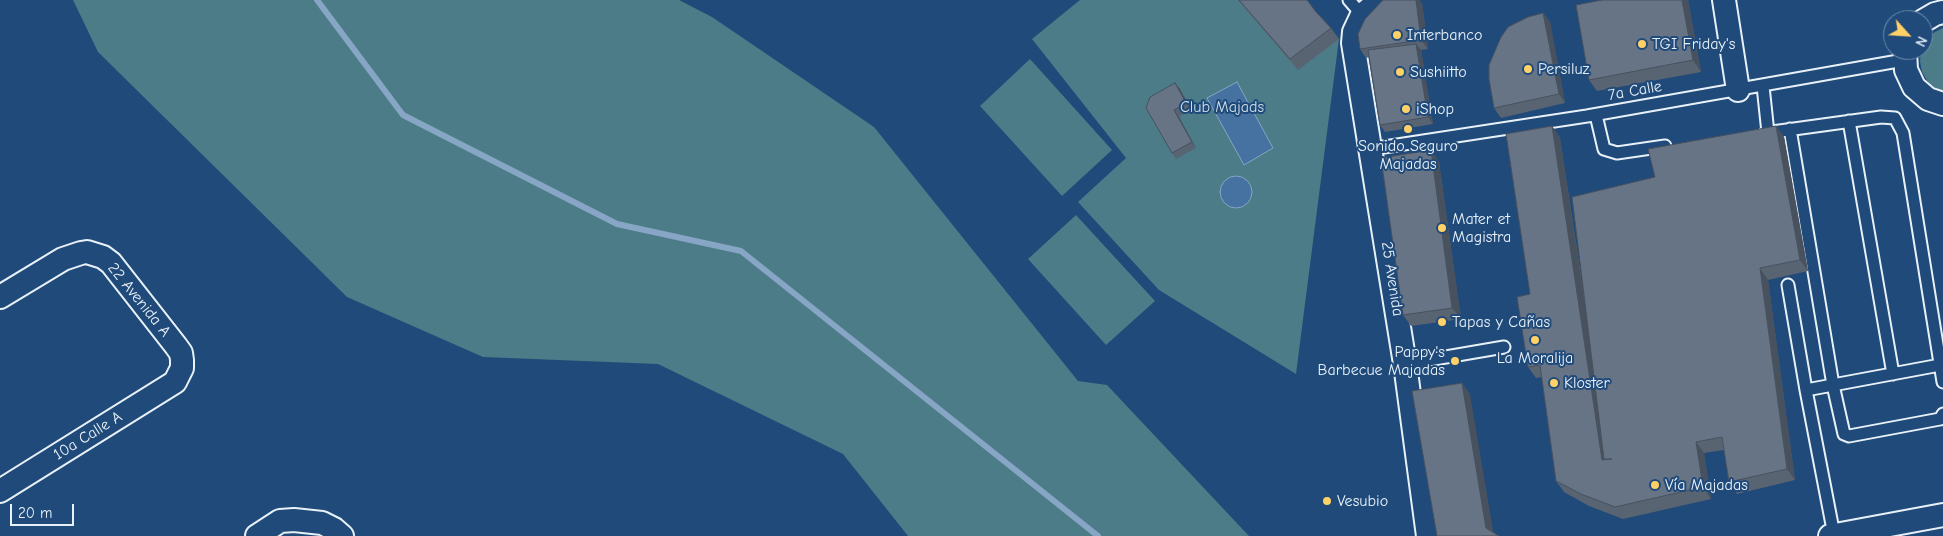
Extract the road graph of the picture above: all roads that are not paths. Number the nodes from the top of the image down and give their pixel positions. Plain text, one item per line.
1 (1380, 0) edge
2 (1724, 0) edge
3 (1941, 0) edge
4 (1943, 12) edge
5 (1356, 13) edge
6 (1883, 60) edge
7 (1906, 60) edge
8 (1763, 86) junction
9 (1738, 90) junction
10 (1943, 104) edge
11 (1596, 115) junction
12 (1848, 121) junction
13 (1790, 129) junction
14 (1768, 133) junction
15 (1749, 135) edge
16 (1674, 145) edge
17 (1371, 149) junction
18 (1788, 285) dead end
19 (0, 297) edge
20 (1504, 347) dead end
21 (1405, 364) junction
22 (1940, 365) junction
23 (1893, 374) junction
24 (175, 382) joint
25 (1943, 382) edge
26 (1833, 385) junction
27 (1806, 390) junction
28 (1943, 414) edge
29 (0, 491) edge
30 (1943, 515) edge
31 (257, 536) edge
32 (342, 536) edge
33 (1428, 536) edge
34 (1832, 536) edge

1 - 5 street
2 - 9 street
3 - 4 street
5 - 17 street, 25 Avenida
6 - 8 lane, 7a Calle
7 - 10 street
8 - 9 lane, 7a Calle
8 - 14 lane
9 - 11 lane, 7a Calle
11 - 16 lane
11 - 17 lane, 7a Calle
12 - 13 lane
12 - 22 lane
12 - 23 lane
13 - 14 lane
13 - 26 lane
14 - 15 lane
17 - 21 street, 25 Avenida
18 - 27 lane
19 - 24 street, 22 Avenida A
20 - 21 lane
21 - 33 street, 25 Avenida
22 - 23 lane
22 - 25 lane
23 - 26 lane
24 - 29 street, 10a Calle A
26 - 27 lane
26 - 28 lane
27 - 34 lane
30 - 34 street
31 - 32 street

